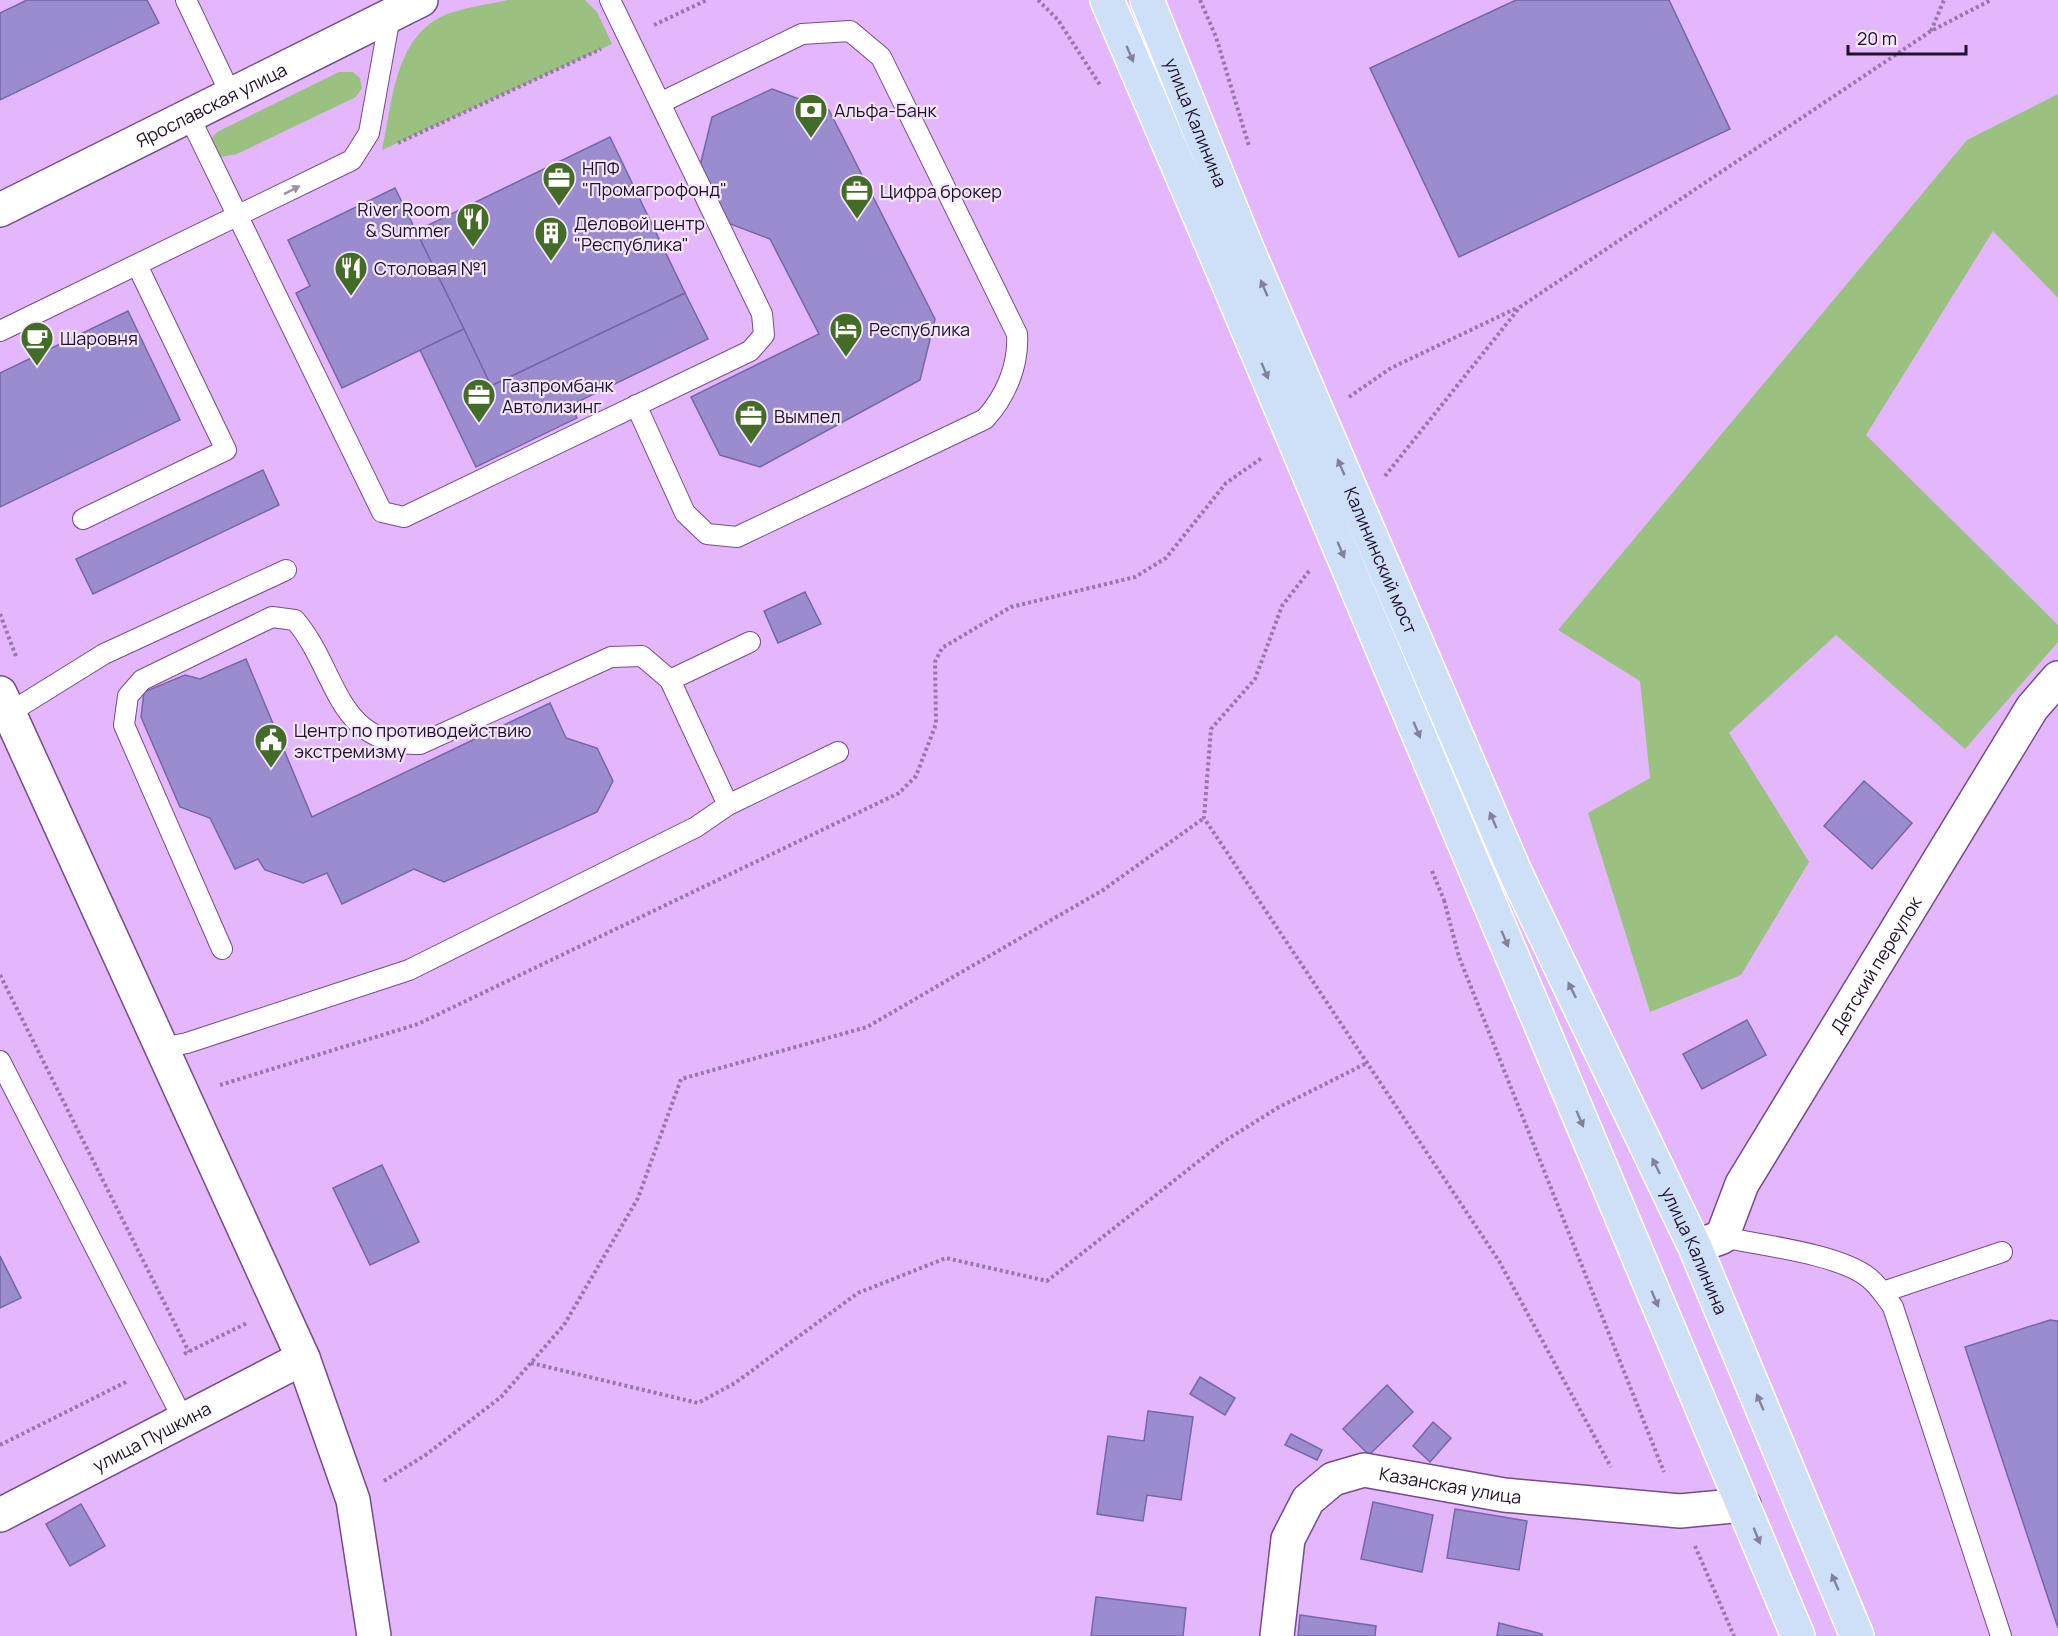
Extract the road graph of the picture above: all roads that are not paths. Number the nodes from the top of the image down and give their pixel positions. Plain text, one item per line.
1 (186, 0) edge
2 (421, 0) edge
3 (610, 0) edge
4 (1107, 0) edge
5 (1147, 0) edge
6 (390, 16) junction
7 (231, 95) junction
8 (660, 103) junction
9 (189, 116) junction
10 (0, 210) edge
11 (240, 217) junction
12 (1232, 252) junction
13 (137, 266) junction
14 (0, 331) edge
15 (636, 405) junction
16 (83, 519) dead end
17 (286, 570) dead end
18 (750, 642) dead end
19 (2058, 678) edge
20 (670, 680) junction
21 (4, 703) edge
22 (838, 752) dead end
23 (728, 805) junction
24 (1516, 873) joint
25 (222, 949) dead end
26 (162, 1048) junction
27 (0, 1061) edge
28 (1708, 1242) junction
29 (2002, 1252) dead end
30 (1882, 1292) junction
31 (303, 1358) junction
32 (184, 1421) junction
33 (1744, 1505) junction
34 (0, 1515) edge
35 (374, 1636) edge
36 (1277, 1636) edge
37 (1798, 1636) edge
38 (1857, 1636) edge
39 (2001, 1636) edge

1 - 7 lane
2 - 6 street, Ярославская улица
3 - 8 lane
4 -> 12 main road
5 - 12 main road, улица Калинина
6 - 7 street, Ярославская улица
11 -> 6 lane
7 - 9 street, Ярославская улица
8 - 15 lane
8 - 15 lane
9 - 10 street, Ярославская улица
9 - 11 lane
11 - 13 lane
11 - 15 lane
24 -> 12 main road, Калининский мост, bridge
12 -> 33 main road, Калининский мост, bridge
13 - 14 lane
13 - 16 lane
17 - 21 lane
18 - 20 lane
19 - 28 street, Детский переулок
20 - 23 lane
20 - 25 lane
21 - 26 street
22 - 23 lane
23 - 26 lane
28 -> 24 main road, улица Калинина
26 - 31 street
27 - 32 lane
28 - 30 lane
38 -> 28 main road, улица Калинина
29 - 30 lane
30 - 39 lane
31 - 32 street, улица Пушкина
31 - 35 street
32 - 34 street, улица Пушкина
33 - 36 street, Казанская улица
33 -> 37 main road

